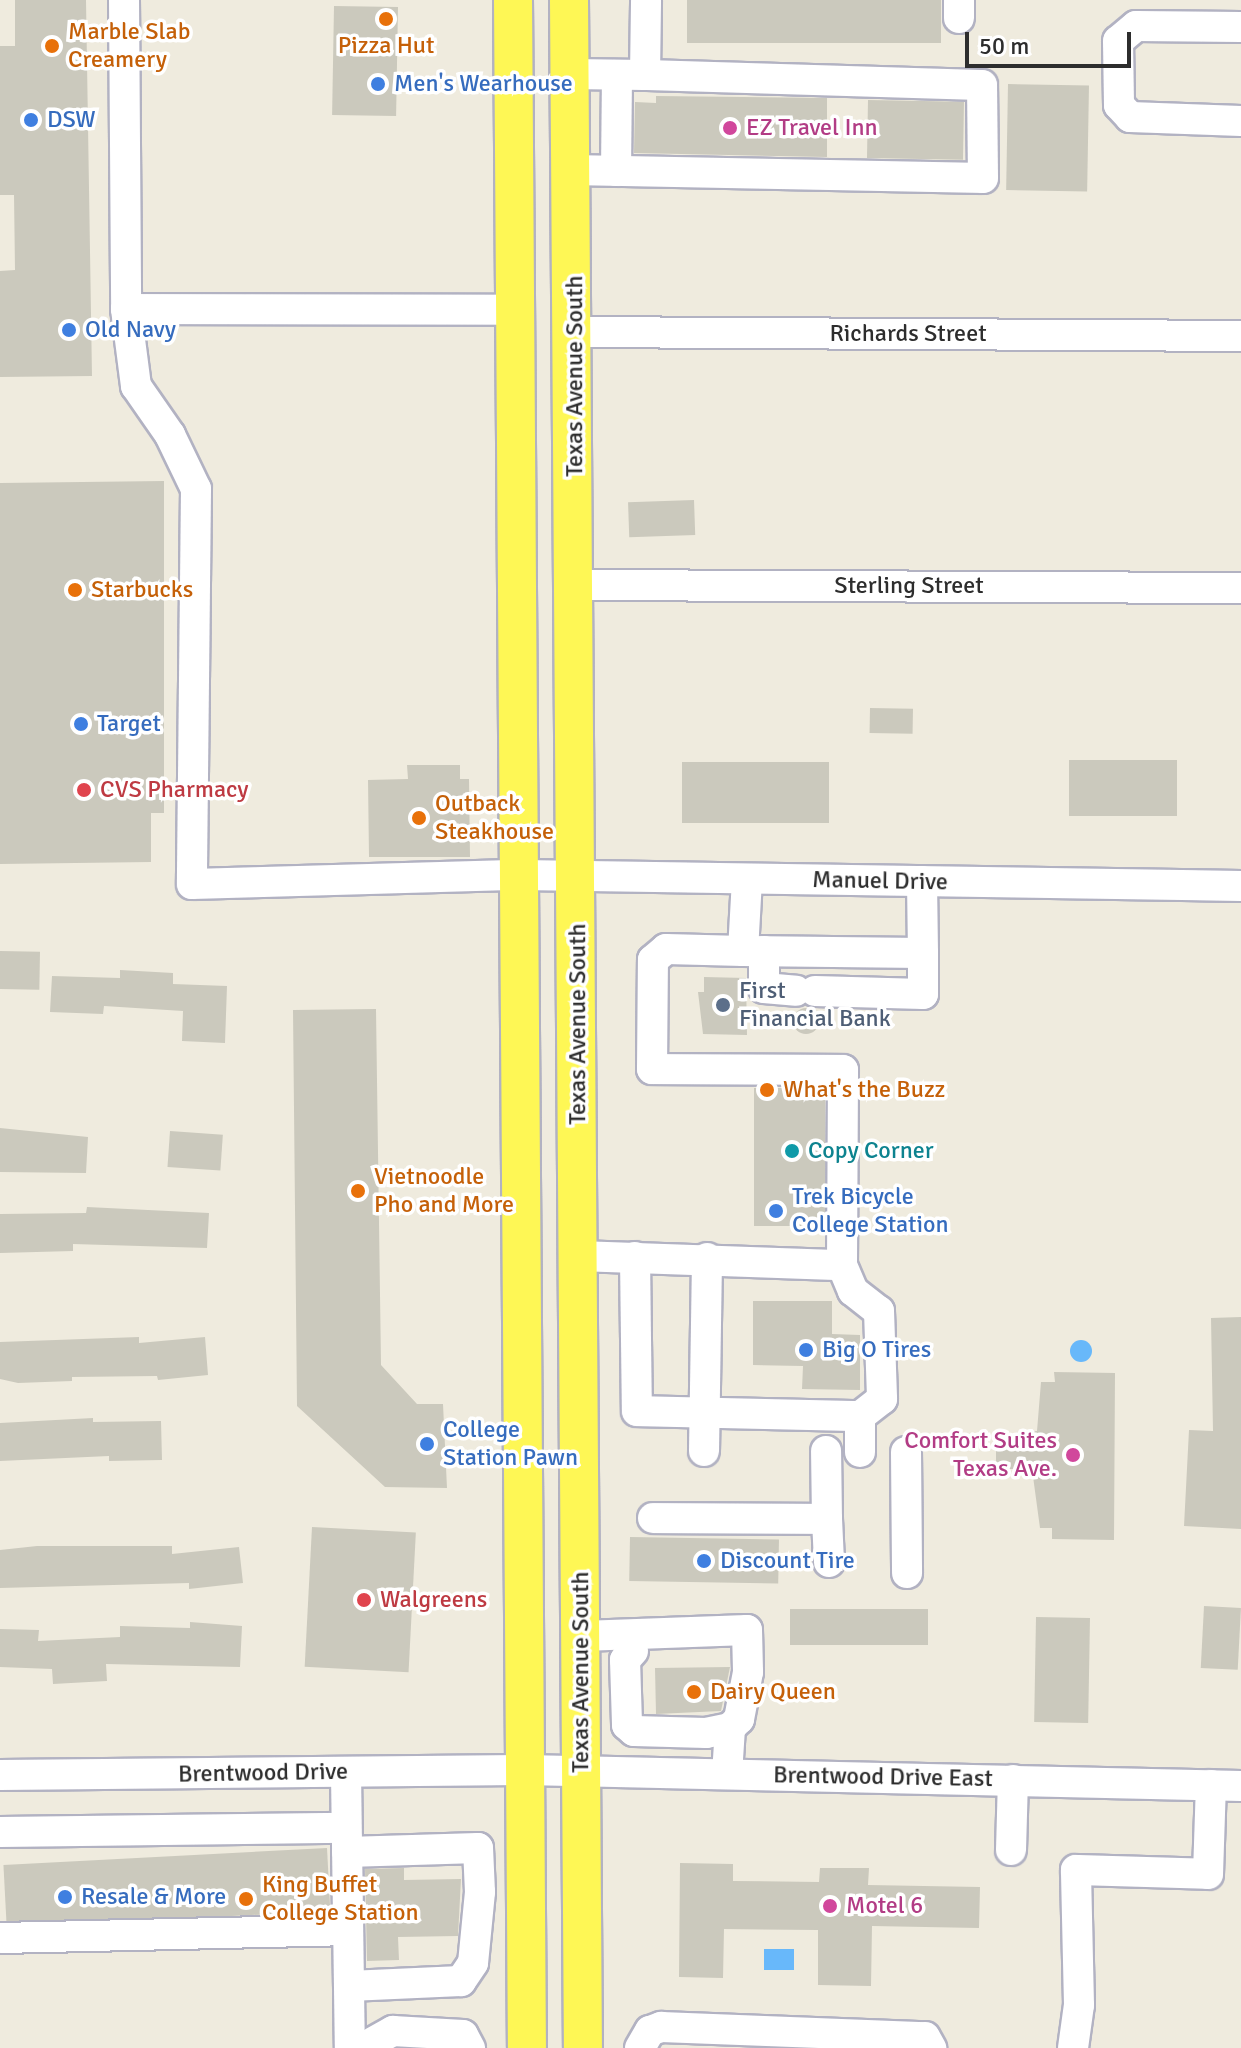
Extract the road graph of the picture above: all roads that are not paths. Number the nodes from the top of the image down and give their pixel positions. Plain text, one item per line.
1 (124, 0) edge
2 (513, 0) edge
3 (569, 0) edge
4 (646, 0) edge
5 (1241, 27) edge
6 (571, 74) junction
7 (631, 75) junction
8 (1241, 121) edge
9 (573, 170) junction
10 (616, 171) junction
11 (126, 309) junction
12 (516, 310) junction
13 (575, 332) junction
14 (1241, 336) edge
15 (576, 585) junction
16 (1241, 588) edge
17 (520, 875) junction
18 (579, 876) junction
19 (747, 879) junction
20 (922, 881) junction
21 (1241, 886) edge
22 (754, 951) junction
23 (923, 953) junction
24 (579, 1256) junction
25 (635, 1257) junction
26 (707, 1258) junction
27 (842, 1265) junction
28 (702, 1413) junction
29 (860, 1416) junction
30 (704, 1451) dead end
31 (826, 1451) dead end
32 (860, 1452) dead end
33 (906, 1452) dead end
34 (653, 1518) dead end
35 (827, 1519) junction
36 (829, 1562) dead end
37 (907, 1573) dead end
38 (582, 1636) junction
39 (633, 1642) junction
40 (724, 1728) junction
41 (526, 1770) junction
42 (581, 1772) junction
43 (346, 1773) junction
44 (727, 1774) junction
45 (0, 1775) edge
46 (1013, 1780) junction
47 (1211, 1785) junction
48 (1241, 1786) edge
49 (0, 1832) edge
50 (347, 1840) junction
51 (1011, 1850) dead end
52 (348, 1930) junction
53 (0, 1938) edge
54 (349, 1986) junction
55 (366, 2045) edge
56 (470, 2048) edge
57 (527, 2048) edge
58 (583, 2048) edge
59 (640, 2048) edge
60 (931, 2048) edge
61 (1073, 2048) edge

1 - 11 street
2 - 12 main road
3 - 6 main road, Texas Avenue South
4 - 7 street
5 - 8 street
6 - 7 street
6 - 9 main road, Texas Avenue South
7 - 10 street
7 - 10 street
9 - 10 street
9 - 13 main road, Texas Avenue South
11 - 12 street
11 - 17 street, Manuel Drive
12 - 17 main road
13 - 14 street, Richards Street
13 - 15 main road, Texas Avenue South
15 - 16 street, Sterling Street
15 - 18 main road, Texas Avenue South
17 - 18 street, Manuel Drive
17 - 41 main road
18 - 19 street, Manuel Drive
18 - 24 main road, Texas Avenue South
19 - 20 street, Manuel Drive
19 - 22 street
20 - 21 street, Manuel Drive
20 - 23 street
22 - 23 street
22 - 23 street
22 - 27 street
24 - 25 street
24 - 38 main road, Texas Avenue South
25 - 26 street
25 - 28 street
26 - 27 street
26 - 28 street
27 - 29 street
28 - 29 street
28 - 30 street
29 - 32 street
31 - 35 street
33 - 37 street
34 - 35 street
35 - 36 street
38 - 39 street
38 - 42 main road, Texas Avenue South
39 - 40 street
39 - 40 street
40 - 44 street
41 - 42 street, Brentwood Drive East
41 - 43 street, Brentwood Drive
41 - 57 main road
42 - 44 street, Brentwood Drive East
42 - 58 main road, Texas Avenue South
43 - 45 street, Brentwood Drive
43 - 50 street
44 - 46 street, Brentwood Drive East
46 - 47 street, Brentwood Drive East
46 - 51 street
47 - 48 street, Brentwood Drive East
47 - 61 street
49 - 50 street
50 - 52 street
50 - 54 street
52 - 53 street
52 - 54 street
54 - 55 street
55 - 56 street
59 - 60 street

